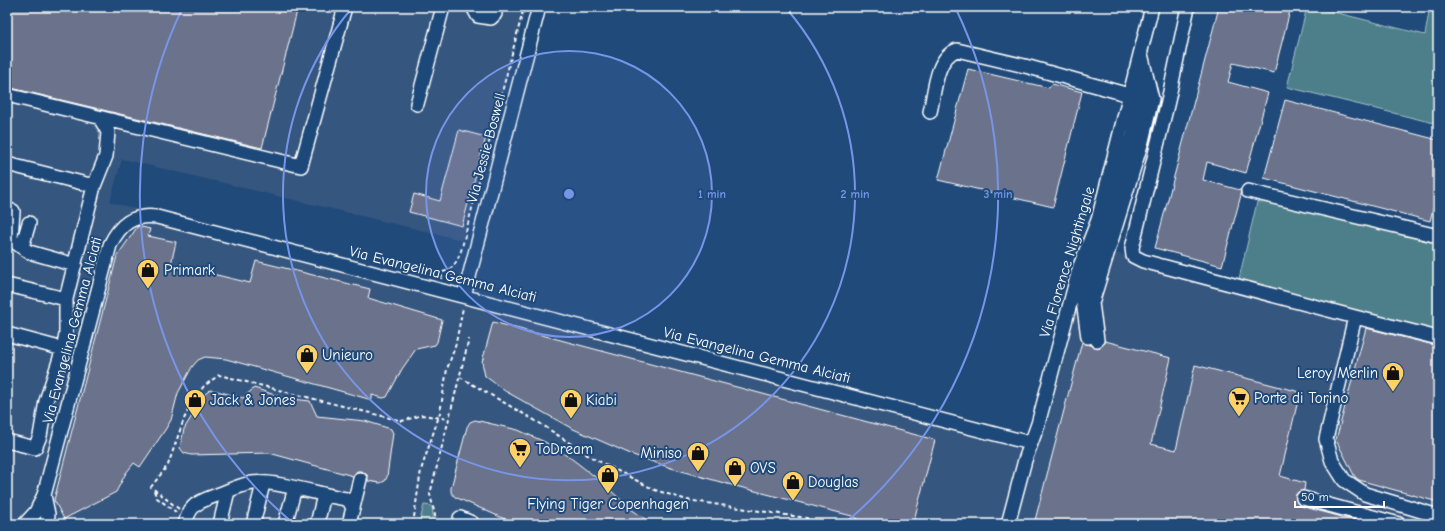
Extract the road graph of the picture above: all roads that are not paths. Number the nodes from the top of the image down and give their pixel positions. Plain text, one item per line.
1 (345, 7) edge
2 (442, 7) edge
3 (473, 7) edge
4 (539, 7) edge
5 (1152, 7) edge
6 (1188, 7) edge
7 (493, 12) edge
8 (1140, 52) junction
9 (1135, 72) junction
10 (7, 95) edge
11 (1129, 95) junction
12 (417, 104) dead end
13 (930, 112) dead end
14 (100, 118) junction
15 (125, 124) junction
16 (108, 132) junction
17 (7, 164) edge
18 (94, 186) junction
19 (1248, 190) dead end
20 (13, 211) dead end
21 (29, 223) dead end
22 (1438, 236) edge
23 (9, 238) edge
24 (22, 247) junction
25 (75, 265) junction
26 (7, 285) edge
27 (465, 297) junction
28 (66, 299) junction
29 (1355, 317) junction
30 (7, 334) edge
31 (1438, 338) edge
32 (63, 349) junction
33 (7, 441) edge
34 (1030, 443) junction
35 (263, 484) junction
36 (295, 488) junction
37 (228, 492) junction
38 (324, 495) junction
39 (44, 496) junction
40 (1303, 498) dead end
41 (353, 508) junction
42 (1438, 516) edge
43 (25, 524) edge
44 (40, 524) edge
45 (48, 524) edge
46 (185, 524) edge
47 (220, 524) edge
48 (253, 524) edge
49 (285, 524) edge
50 (317, 524) edge
51 (349, 524) edge
52 (358, 524) edge
53 (1008, 524) edge
54 (1399, 524) edge

1 - 15 street
2 - 12 street
3 - 7 street
4 - 27 street, Via Jessie Boswell
5 - 8 street, Via Florence Nightingale
6 - 29 street
8 - 9 street, Via Florence Nightingale
8 - 9 street
9 - 11 street, Via Florence Nightingale
10 - 14 street
11 - 13 street
11 - 34 street, Via Florence Nightingale
14 - 15 street
14 - 16 street
15 - 16 street
16 - 18 street
17 - 18 street
18 - 25 street
19 - 22 street
20 - 23 street
21 - 24 street
23 - 24 street
24 - 25 street
25 - 28 street
26 - 28 street
27 - 34 street, Via Evangelina Gemma Alciati
27 - 39 street, Via Evangelina Gemma Alciati
28 - 32 street
29 - 31 street
29 - 42 street
30 - 32 street
32 - 33 street
34 - 53 street, Via Florence Nightingale
35 - 36 street
35 - 37 street
35 - 48 street
36 - 38 street
36 - 49 street
37 - 46 street
37 - 47 street
38 - 41 street
38 - 50 street
39 - 43 street, Via Evangelina Gemma Alciati
39 - 45 street, Via Evangelina Gemma Alciati
40 - 54 street
41 - 51 street
41 - 52 street
43 - 44 street

